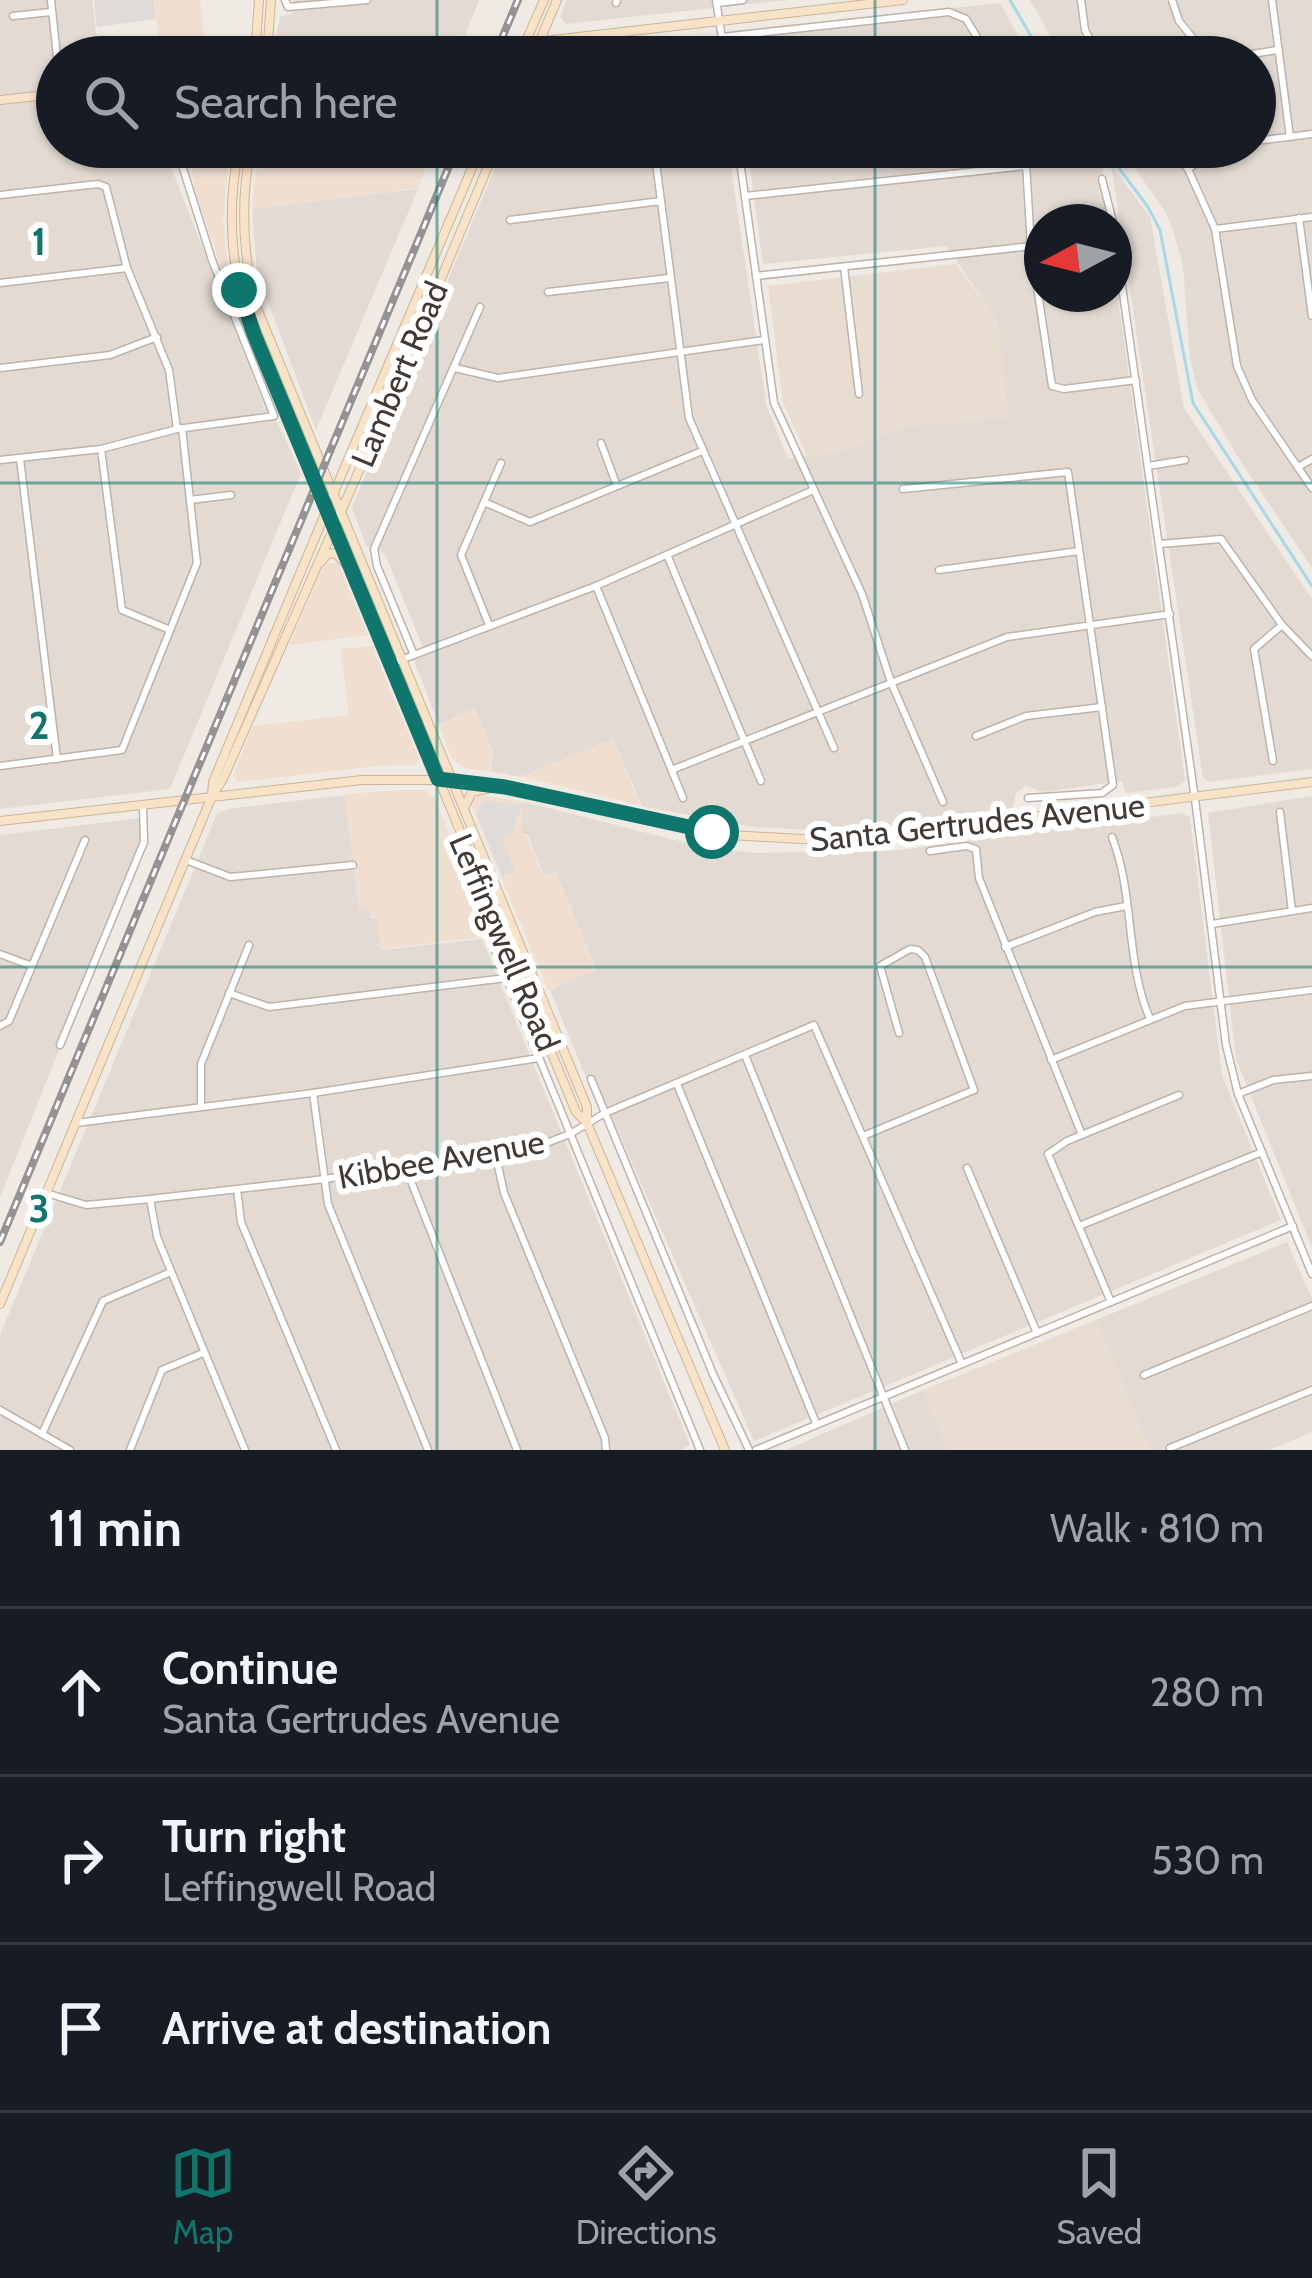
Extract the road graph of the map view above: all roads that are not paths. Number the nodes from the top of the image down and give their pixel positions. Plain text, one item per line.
1 (51, 0) edge
2 (259, 0) edge
3 (271, 0) edge
4 (285, 0) edge
5 (367, 0) edge
6 (544, 0) edge
7 (557, 0) edge
8 (743, 0) edge
9 (903, 0) edge
10 (1081, 0) edge
11 (1172, 0) edge
12 (1272, 0) edge
13 (716, 2) edge
14 (52, 12) junction
15 (13, 16) dead end
16 (719, 21) junction
17 (635, 31) junction
18 (55, 36) edge
19 (256, 36) edge
20 (268, 36) edge
21 (529, 36) edge
22 (541, 36) edge
23 (587, 36) edge
24 (636, 36) edge
25 (722, 36) edge
26 (731, 36) edge
27 (976, 36) edge
28 (1088, 36) edge
29 (1191, 36) edge
30 (1278, 50) joint
31 (36, 96) edge
32 (0, 100) edge
33 (1312, 134) edge
34 (1290, 136) junction
35 (1276, 138) edge
36 (184, 168) edge
37 (237, 168) edge
38 (249, 168) edge
39 (473, 168) edge
40 (487, 168) edge
41 (657, 168) edge
42 (741, 168) edge
43 (1007, 168) edge
44 (1026, 168) edge
45 (1191, 168) edge
46 (1188, 170) joint
47 (1102, 179) dead end
48 (0, 195) edge
49 (745, 196) junction
50 (661, 202) junction
51 (1028, 204) edge
52 (1108, 204) edge
53 (1312, 217) edge
54 (1299, 218) junction
55 (510, 220) dead end
56 (1215, 229) junction
57 (1024, 247) edge
58 (844, 267) junction
59 (127, 268) junction
60 (756, 276) junction
61 (670, 278) junction
62 (0, 283) edge
63 (548, 292) dead end
64 (480, 307) dead end
65 (1041, 312) edge
66 (1126, 312) edge
67 (1312, 316) edge
68 (157, 337) junction
69 (764, 340) junction
70 (681, 352) junction
71 (0, 368) edge
72 (455, 368) junction
73 (1136, 380) junction
74 (859, 394) dead end
75 (180, 429) junction
76 (355, 443) junction
77 (601, 443) dead end
78 (101, 449) junction
79 (702, 451) junction
80 (20, 458) junction
81 (1312, 459) edge
82 (0, 460) edge
83 (1185, 460) dead end
84 (501, 463) dead end
85 (1148, 466) junction
86 (1298, 467) junction
87 (324, 473) junction
88 (617, 486) junction
89 (1312, 488) edge
90 (903, 489) dead end
91 (811, 491) junction
92 (231, 495) dead end
93 (333, 495) junction
94 (190, 500) junction
95 (484, 502) junction
96 (327, 510) junction
97 (340, 512) junction
98 (334, 526) junction
99 (737, 526) junction
100 (1160, 544) junction
101 (1079, 551) junction
102 (668, 556) junction
103 (939, 570) dead end
104 (353, 574) junction
105 (309, 584) junction
106 (596, 586) junction
107 (1170, 614) junction
108 (1089, 624) junction
109 (489, 625) junction
110 (1282, 625) junction
111 (170, 630) junction
112 (414, 655) junction
113 (1312, 656) edge
114 (401, 660) junction
115 (390, 664) junction
116 (891, 682) junction
117 (1102, 707) junction
118 (819, 710) junction
119 (976, 736) dead end
120 (745, 742) junction
121 (834, 748) dead end
122 (57, 759) junction
123 (1273, 760) dead end
124 (0, 766) edge
125 (674, 769) junction
126 (438, 779) junction
127 (451, 780) junction
128 (761, 781) dead end
129 (1312, 782) edge
130 (505, 787) junction
131 (212, 796) junction
132 (1028, 798) dead end
133 (683, 799) dead end
134 (1196, 799) junction
135 (943, 802) dead end
136 (142, 805) junction
137 (1280, 812) dead end
138 (466, 816) junction
139 (0, 821) edge
140 (1112, 837) dead end
141 (85, 840) dead end
142 (930, 850) dead end
143 (186, 860) junction
144 (353, 865) dead end
145 (1126, 907) junction
146 (1312, 908) edge
147 (1292, 911) junction
148 (1212, 924) junction
149 (490, 938) dead end
150 (249, 945) dead end
151 (1005, 947) junction
152 (0, 954) edge
153 (32, 966) junction
154 (506, 978) junction
155 (1312, 990) edge
156 (229, 993) junction
157 (1221, 1002) junction
158 (1150, 1019) junction
159 (1, 1026) edge
160 (899, 1033) dead end
161 (60, 1045) dead end
162 (745, 1055) junction
163 (539, 1058) junction
164 (1051, 1060) junction
165 (1312, 1076) edge
166 (591, 1079) dead end
167 (677, 1084) junction
168 (313, 1094) junction
169 (1238, 1094) junction
170 (1179, 1095) dead end
171 (201, 1107) junction
172 (604, 1113) junction
173 (76, 1123) junction
174 (587, 1123) junction
175 (570, 1134) junction
176 (863, 1136) junction
177 (1082, 1136) junction
178 (495, 1152) junction
179 (1262, 1153) junction
180 (405, 1166) junction
181 (968, 1168) dead end
182 (325, 1179) junction
183 (237, 1189) junction
184 (46, 1193) junction
185 (150, 1199) junction
186 (1079, 1226) junction
187 (1293, 1226) junction
188 (171, 1272) junction
189 (1312, 1274) edge
190 (1111, 1302) junction
191 (0, 1304) edge
192 (1312, 1306) edge
193 (1037, 1333) junction
194 (203, 1353) junction
195 (962, 1364) junction
196 (1144, 1376) dead end
197 (1312, 1390) edge
198 (885, 1395) junction
199 (0, 1410) edge
200 (816, 1423) junction
201 (42, 1434) junction
202 (1170, 1448) edge
203 (70, 1450) edge
204 (130, 1450) edge
205 (244, 1450) edge
206 (336, 1450) edge
207 (428, 1450) edge
208 (517, 1450) edge
209 (606, 1450) edge
210 (700, 1450) edge
211 (724, 1450) edge
212 (752, 1450) edge
213 (905, 1450) edge

1 - 14 street
2 - 19 main road
3 - 20 main road
4 - 5 street
6 - 21 main road
7 - 22 main road
8 - 13 street
9 - 16 main road
10 - 28 street
11 - 29 street
12 - 30 street
13 - 16 street
14 - 15 street
14 - 18 street
16 - 17 main road
16 - 25 street
17 - 23 main road
17 - 24 street
26 - 27 street
30 - 34 street
31 - 32 main road
33 - 34 street
34 - 35 street
36 - 75 street
37 - 96 main road, Leffingwell Road
38 - 87 main road, Leffingwell Road
39 - 76 main road, Lambert Road
40 - 97 main road, Lambert Road
41 - 50 street
42 - 49 street
43 - 49 street
44 - 51 street
45 - 46 street
46 - 56 street
47 - 52 street
48 - 59 street
49 - 60 street
50 - 55 street
50 - 61 street
53 - 54 street
54 - 56 street
54 - 67 street
56 - 86 street
57 - 58 street
58 - 60 street
58 - 74 street
59 - 62 street
59 - 68 street
60 - 69 street
61 - 63 street
61 - 70 street
64 - 72 street
65 - 73 street
66 - 73 street
68 - 71 street
68 - 75 street
69 - 70 street
69 - 91 street
70 - 72 street
70 - 79 street
72 - 112 street
73 - 85 street
75 - 78 street
75 - 94 street
76 - 87 main road
76 - 93 main road, Lambert Road
77 - 88 street
78 - 80 street
78 - 111 street
79 - 88 street
79 - 99 street
80 - 82 street
80 - 122 street
81 - 86 street
83 - 85 street
84 - 95 street
85 - 100 street
86 - 89 street
87 - 93 main road, Leffingwell Road
88 - 95 street
90 - 101 street
91 - 99 street
91 - 116 street
92 - 94 street
93 - 96 main road, Lambert Road
93 - 97 main road, Leffingwell Road
94 - 111 street
95 - 109 street
96 - 98 main road, Leffingwell Road
96 - 131 main road, Lambert Road
97 - 98 main road, Lambert Road
97 - 114 main road, Leffingwell Road
98 - 104 main road, Leffingwell Road
98 - 105 main road, Lambert Road
99 - 102 street
99 - 118 street
100 - 107 street
100 - 110 street
101 - 103 street
101 - 108 street
102 - 106 street
102 - 120 street
104 - 105 main road
104 - 115 main road, Leffingwell Road
105 - 131 main road, Lambert Road
106 - 109 street
106 - 125 street
107 - 108 street
107 - 134 street
108 - 116 street
108 - 117 street
109 - 112 street
110 - 113 street
110 - 123 street
111 - 122 street
112 - 114 street
114 - 115 street
114 - 127 main road, Leffingwell Road
115 - 126 main road, Leffingwell Road
116 - 118 street
116 - 135 street
117 - 119 street
117 - 132 street
118 - 120 street
118 - 121 street
120 - 125 street
120 - 128 street
122 - 124 street
125 - 133 street
126 - 127 main road, Santa Gertrudes Avenue
126 - 131 main road, Santa Gertrudes Avenue
126 - 174 main road, Leffingwell Road
127 - 130 main road, Santa Gertrudes Avenue
127 - 138 main road, Leffingwell Road
129 - 134 main road, Santa Gertrudes Avenue
130 - 134 main road, Santa Gertrudes Avenue
130 - 138 main road
131 - 136 main road, Santa Gertrudes Avenue
131 - 143 main road, Lambert Road
134 - 148 street
136 - 139 main road, Santa Gertrudes Avenue
136 - 161 street
137 - 147 street
138 - 174 main road, Leffingwell Road
140 - 145 street
141 - 153 street
142 - 151 street
143 - 144 street
143 - 173 main road, Lambert Road
145 - 151 street
145 - 158 street
146 - 147 street
147 - 148 street
148 - 157 street
149 - 154 street, Leffingwell Road
150 - 156 street
151 - 164 street
152 - 153 street
153 - 159 street
154 - 156 street
154 - 163 street, Leffingwell Road
155 - 157 street
156 - 171 street
157 - 158 street
157 - 169 street
158 - 164 street
160 - 176 street
162 - 167 street, Kibbee Avenue
162 - 176 street, Kibbee Avenue
162 - 198 street
163 - 168 street
163 - 175 street, Leffingwell Road
164 - 177 street
165 - 169 street
166 - 172 street, Leffingwell Road
167 - 172 street, Kibbee Avenue
167 - 200 street
168 - 171 street
168 - 182 street
169 - 179 street
170 - 177 street
171 - 173 street
172 - 174 street, Kibbee Avenue
172 - 212 street, Leffingwell Road
173 - 184 main road, Lambert Road
174 - 175 street, Kibbee Avenue
174 - 211 main road, Leffingwell Road
175 - 178 street, Kibbee Avenue
175 - 210 street, Leffingwell Road
176 - 195 street
177 - 186 street
178 - 180 street, Kibbee Avenue
178 - 209 street
179 - 186 street
179 - 187 street
180 - 182 street, Kibbee Avenue
180 - 208 street
181 - 193 street
182 - 183 street, Kibbee Avenue
182 - 207 street
183 - 185 street, Kibbee Avenue
183 - 206 street
184 - 185 street, Kibbee Avenue
184 - 191 main road, Lambert Road
185 - 188 street
186 - 190 street
187 - 189 street
187 - 190 street
188 - 194 street
188 - 201 street
190 - 193 street
192 - 196 street
193 - 195 street
194 - 204 street
194 - 205 street
195 - 198 street
197 - 202 street
198 - 200 street
198 - 213 street
199 - 201 street
200 - 212 street
201 - 203 street

